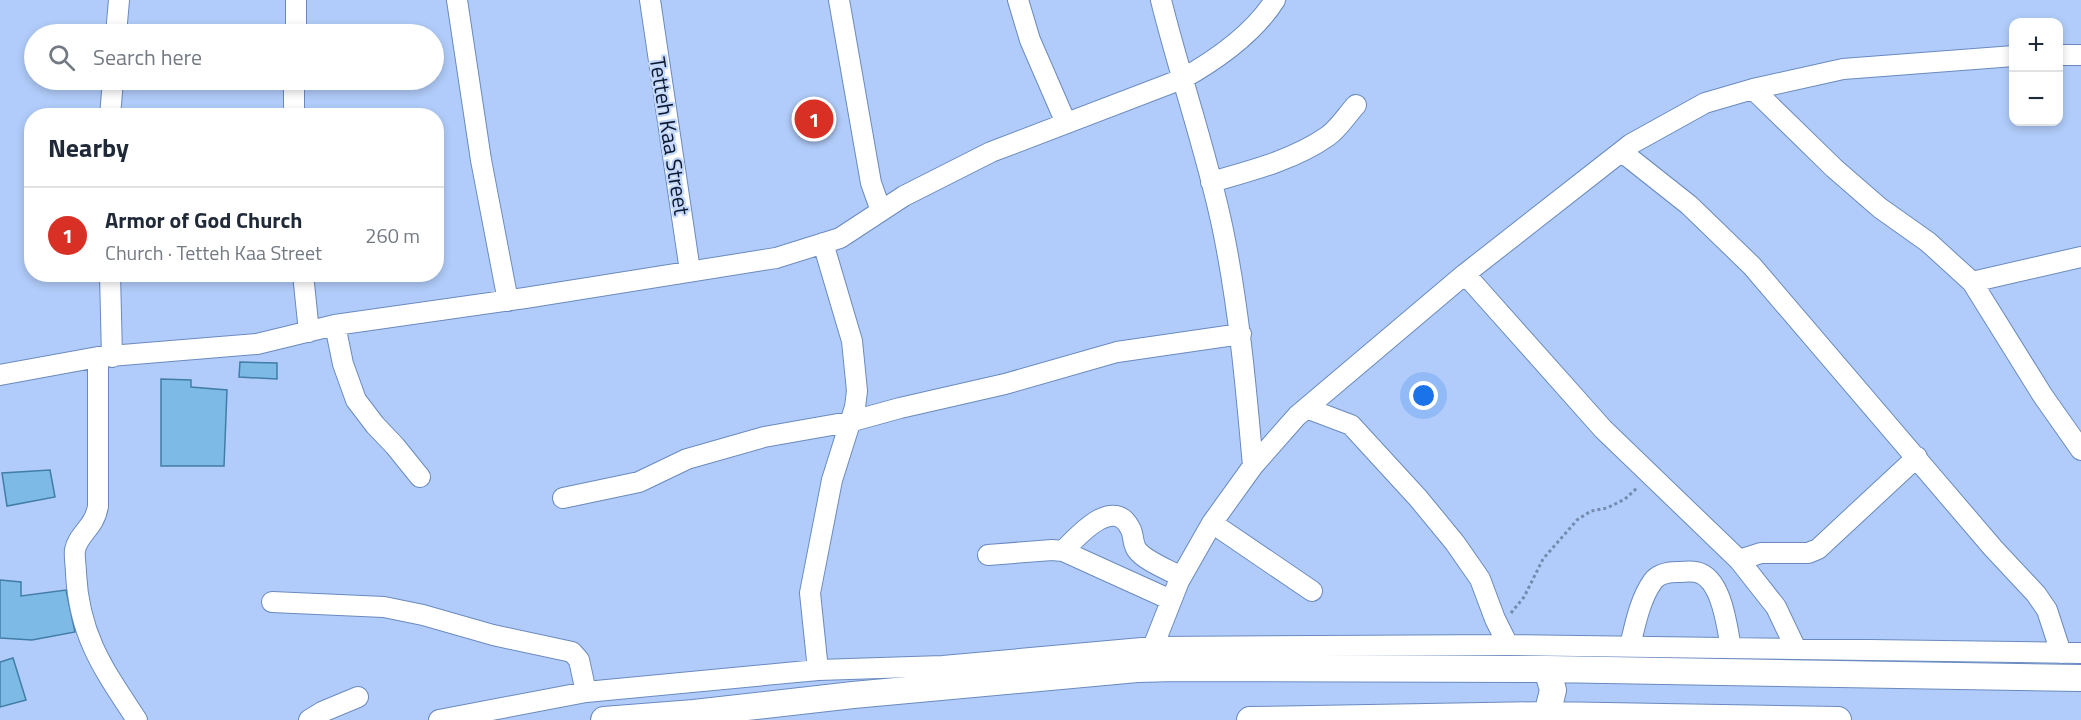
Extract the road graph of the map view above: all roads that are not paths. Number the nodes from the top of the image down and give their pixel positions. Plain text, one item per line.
1 (119, 0) edge
2 (297, 0) edge
3 (458, 0) edge
4 (650, 0) edge
5 (839, 0) edge
6 (1018, 0) edge
7 (1161, 0) edge
8 (1275, 0) edge
9 (117, 24) edge
10 (296, 24) edge
11 (2063, 55) edge
12 (2081, 55) edge
13 (2009, 56) edge
14 (1182, 79) junction
15 (1753, 89) junction
16 (112, 90) edge
17 (294, 90) edge
18 (1356, 105) dead end
19 (111, 108) edge
20 (294, 108) edge
21 (1066, 123) junction
22 (1622, 152) junction
23 (1211, 182) junction
24 (881, 211) junction
25 (823, 243) junction
26 (2081, 257) edge
27 (690, 271) junction
28 (1465, 274) junction
29 (110, 282) edge
30 (304, 282) edge
31 (1972, 282) junction
32 (508, 301) junction
33 (335, 326) junction
34 (309, 332) junction
35 (1241, 334) junction
36 (105, 357) junction
37 (0, 375) edge
38 (1306, 408) junction
39 (849, 422) junction
40 (2081, 450) edge
41 (1917, 457) junction
42 (1253, 466) junction
43 (420, 477) dead end
44 (563, 498) dead end
45 (1212, 524) junction
46 (1063, 551) junction
47 (988, 555) dead end
48 (1739, 560) junction
49 (1181, 577) junction
50 (1312, 591) dead end
51 (1171, 600) junction
52 (272, 602) dead end
53 (1508, 645) junction
54 (1630, 646) junction
55 (1153, 647) junction
56 (1731, 648) junction
57 (1796, 649) junction
58 (2061, 652) junction
59 (2081, 653) edge
60 (1398, 657) junction
61 (1547, 669) junction
62 (818, 670) junction
63 (2081, 678) edge
64 (586, 693) junction
65 (358, 697) dead end
66 (1547, 716) junction
67 (137, 720) edge
68 (309, 720) edge
69 (439, 720) edge
70 (609, 720) edge
71 (1250, 720) edge
72 (1264, 720) edge
73 (1838, 720) edge

1 - 9 street
2 - 10 street
3 - 32 street
4 - 27 street, Tetteh Kaa Street
5 - 24 street
6 - 21 street
7 - 14 street
8 - 14 street
11 - 12 street
13 - 15 street
14 - 21 street
14 - 23 street
15 - 22 street
15 - 31 street
16 - 19 street
17 - 20 street
18 - 23 street
21 - 24 street
22 - 28 street
22 - 41 street
23 - 35 street
24 - 25 street
25 - 27 street
25 - 39 street
26 - 31 street
27 - 32 street
28 - 38 street
28 - 48 street
29 - 36 street
30 - 34 street
31 - 40 street
32 - 33 street
33 - 34 street
33 - 43 street
34 - 36 street
35 - 39 street
35 - 42 street
36 - 37 street
36 - 67 street
38 - 42 street
38 - 53 street
39 - 44 street
39 - 62 street
41 - 48 street
41 - 58 street
42 - 45 street
45 - 49 street
45 - 50 street
46 - 47 street
46 - 49 street
46 - 51 street
48 - 57 street
49 - 51 street
51 - 55 street
52 - 64 street
53 - 54 street
53 - 60 street
54 - 56 street
54 - 56 street
55 - 60 street
55 - 62 street
56 - 57 street
57 - 58 street
58 - 59 street
60 - 61 main road
60 - 70 main road
61 - 63 main road
61 - 66 main road
62 - 64 street
64 - 69 street
65 - 68 street
66 - 72 main road
66 - 73 main road
71 - 72 main road

